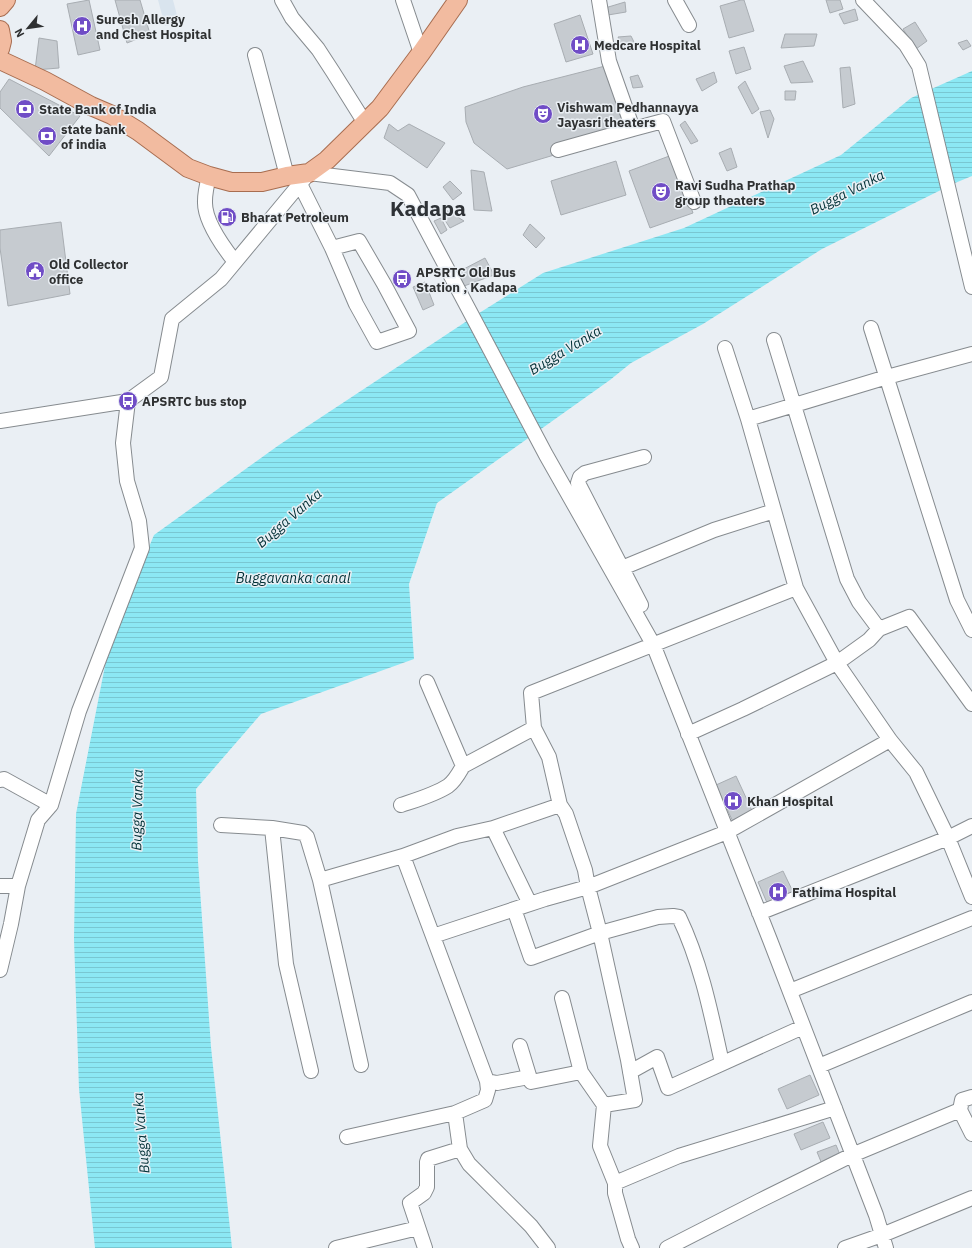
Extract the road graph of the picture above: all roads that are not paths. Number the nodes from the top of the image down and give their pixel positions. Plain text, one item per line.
1 (6, 0) edge
2 (282, 0) edge
3 (403, 0) edge
4 (458, 0) edge
5 (599, 0) edge
6 (675, 0) edge
7 (863, 0) edge
8 (0, 7) edge
9 (689, 25) dead end
10 (0, 30) edge
11 (0, 49) edge
12 (421, 53) junction
13 (255, 55) dead end
14 (0, 60) edge
15 (365, 123) junction
16 (633, 129) junction
17 (558, 150) dead end
18 (209, 176) junction
19 (299, 178) junction
20 (694, 202) dead end
21 (332, 248) junction
22 (235, 262) junction
23 (972, 287) edge
24 (871, 328) dead end
25 (774, 340) dead end
26 (725, 348) dead end
27 (972, 354) edge
28 (887, 377) junction
29 (128, 401) junction
30 (794, 406) junction
31 (748, 419) junction
32 (0, 421) edge
33 (644, 457) dead end
34 (774, 511) junction
35 (622, 568) junction
36 (796, 588) junction
37 (879, 629) junction
38 (972, 630) edge
39 (656, 643) junction
40 (837, 663) junction
41 (427, 682) dead end
42 (972, 704) edge
43 (534, 728) junction
44 (688, 734) junction
45 (890, 740) junction
46 (463, 766) junction
47 (0, 780) edge
48 (560, 804) junction
49 (51, 805) junction
50 (400, 805) dead end
51 (221, 825) dead end
52 (972, 826) edge
53 (272, 828) junction
54 (493, 828) junction
55 (727, 832) junction
56 (948, 838) junction
57 (403, 856) junction
58 (320, 880) junction
59 (0, 886) edge
60 (18, 886) junction
61 (588, 887) junction
62 (972, 897) edge
63 (530, 904) junction
64 (514, 909) junction
65 (759, 913) junction
66 (972, 918) edge
67 (600, 933) junction
68 (433, 936) junction
69 (0, 970) edge
70 (790, 991) junction
71 (562, 998) dead end
72 (972, 1002) edge
73 (803, 1027) junction
74 (520, 1046) dead end
75 (722, 1063) junction
76 (361, 1065) dead end
77 (819, 1066) junction
78 (311, 1070) dead end
79 (581, 1072) junction
80 (630, 1072) junction
81 (529, 1077) junction
82 (487, 1082) junction
83 (972, 1097) edge
84 (604, 1105) junction
85 (835, 1108) junction
86 (960, 1110) junction
87 (455, 1113) junction
88 (972, 1134) edge
89 (347, 1137) dead end
90 (460, 1149) junction
91 (854, 1156) junction
92 (615, 1183) junction
93 (972, 1198) edge
94 (418, 1228) junction
95 (884, 1242) edge
96 (336, 1248) edge
97 (425, 1248) edge
98 (548, 1248) edge
99 (632, 1248) edge
100 (667, 1248) edge
101 (845, 1248) edge

1 - 8 main road
2 - 15 street
3 - 12 street
4 - 12 main road
5 - 16 street
6 - 9 street
7 - 23 street
10 - 11 main road
12 - 15 main road
13 - 19 street
14 - 18 main road
15 - 19 main road
16 - 17 street
16 - 20 street
18 - 19 main road
18 - 22 street
19 - 21 street
19 - 22 street
19 - 39 street
21 - 21 street
22 - 29 street
24 - 28 street
25 - 30 street
26 - 31 street
27 - 28 street
28 - 30 street
28 - 38 street
29 - 32 street
29 - 49 street
30 - 31 street
30 - 37 street
31 - 34 street
33 - 35 street
34 - 35 street
34 - 36 street
35 - 39 street
36 - 39 street
36 - 40 street
37 - 40 street
37 - 42 street
39 - 43 street
39 - 44 street
40 - 44 street
40 - 45 street
41 - 46 street
43 - 46 street
43 - 48 street
44 - 55 street
45 - 55 street
45 - 56 street
46 - 50 street
47 - 49 street
48 - 54 street
48 - 61 street
49 - 60 street
51 - 53 street
52 - 56 street
53 - 58 street
53 - 78 street
54 - 57 street
54 - 63 street
55 - 61 street
55 - 65 street
56 - 62 street
56 - 65 street
57 - 58 street
57 - 68 street
58 - 76 street
59 - 60 street
60 - 69 street
61 - 63 street
61 - 67 street
63 - 64 street
64 - 67 street
64 - 68 street
65 - 70 street
66 - 70 street
67 - 75 street
67 - 80 street
68 - 82 street
70 - 73 street
71 - 79 street
72 - 77 street
73 - 75 street
73 - 77 street
74 - 81 street
75 - 80 street
77 - 85 street
79 - 81 street
79 - 84 street
80 - 84 street
81 - 82 street
82 - 87 street
83 - 86 street
84 - 92 street
85 - 91 street
85 - 92 street
86 - 88 street
86 - 91 street
87 - 89 street
87 - 90 street
90 - 94 street
90 - 98 street
91 - 95 street
91 - 100 street
92 - 99 street
93 - 95 street
94 - 96 street
94 - 97 street
95 - 101 street

